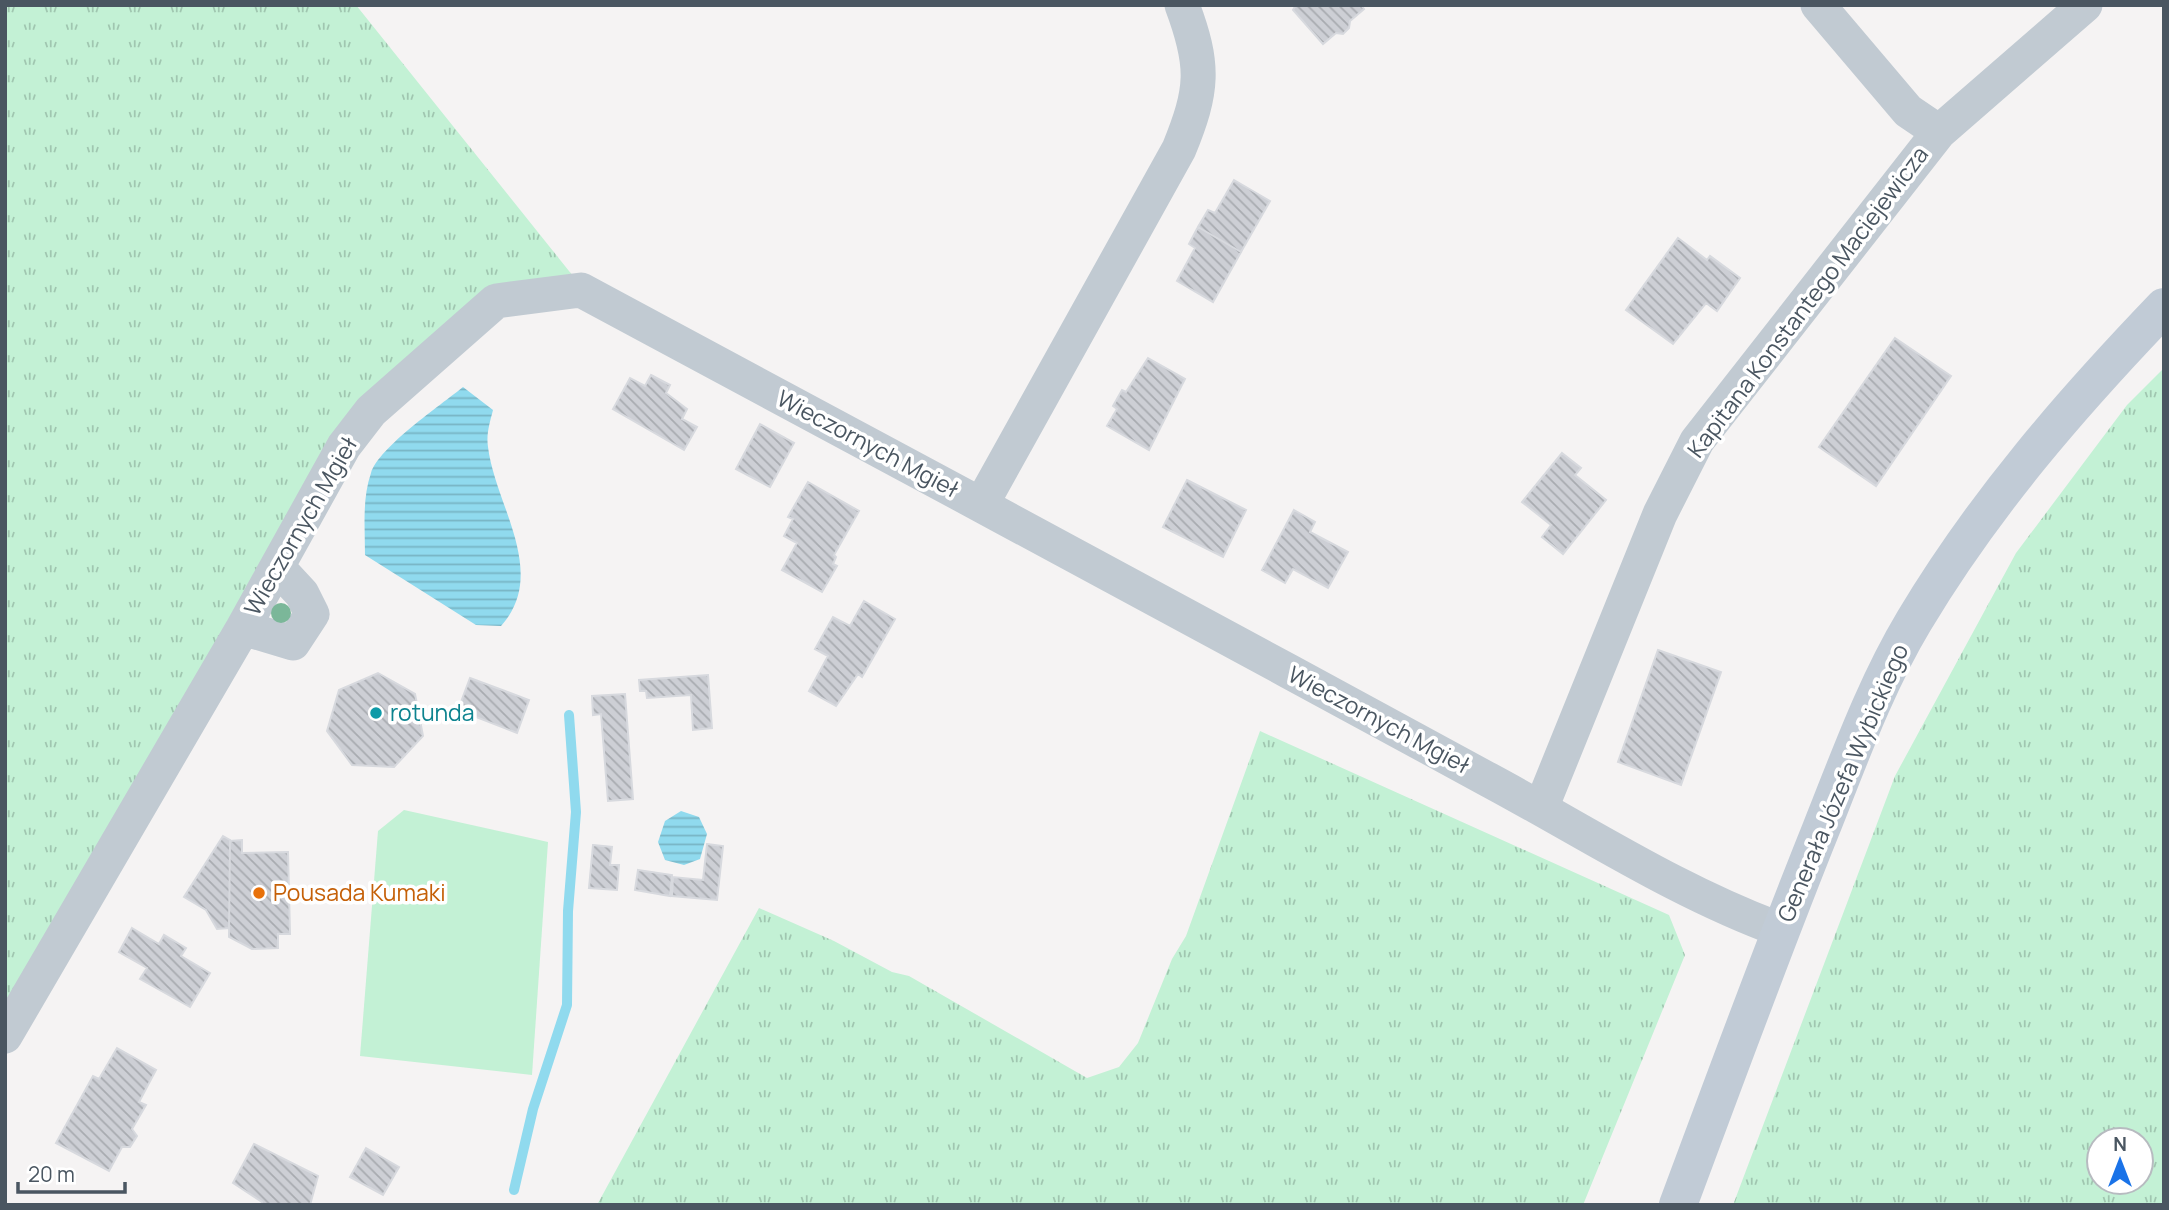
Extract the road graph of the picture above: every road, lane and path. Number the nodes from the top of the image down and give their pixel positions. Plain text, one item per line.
1 (1182, 5) edge
2 (1818, 5) edge
3 (2085, 5) edge
4 (1938, 132) junction
5 (2164, 307) edge
6 (981, 505) junction
7 (276, 567) junction
8 (243, 628) junction
9 (1541, 808) junction
10 (1781, 930) junction
11 (5, 1036) edge
12 (1678, 1205) edge

1 - 6 street, Wieczornych Mgieł
2 - 4 street
3 - 4 street, Kapitana Konstantego Maciejewicza
4 - 9 street, Kapitana Konstantego Maciejewicza
5 - 10 main road, Generała Józefa Wybickiego
6 - 7 street, Wieczornych Mgieł
6 - 9 street, Wieczornych Mgieł
7 - 8 street, Wieczornych Mgieł
7 - 8 street
8 - 11 street, Wieczornych Mgieł
9 - 10 street, Wieczornych Mgieł
10 - 12 main road, Generała Józefa Wybickiego

